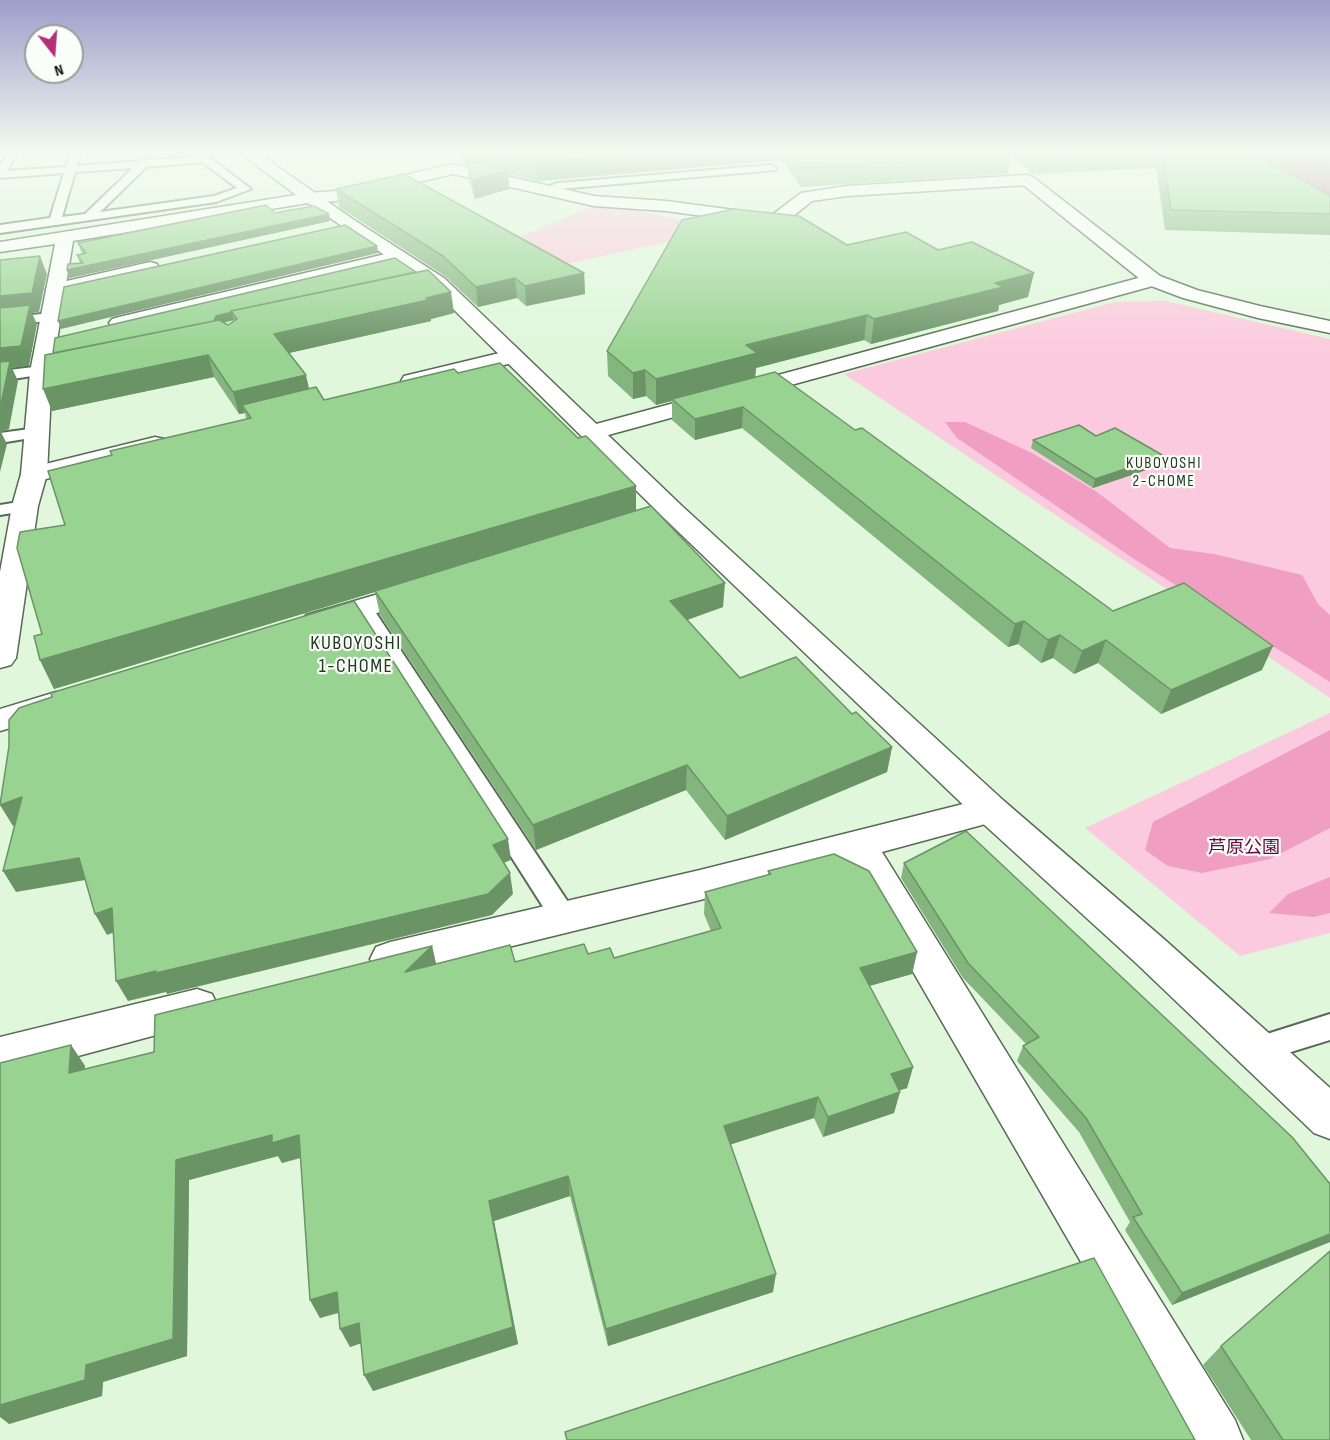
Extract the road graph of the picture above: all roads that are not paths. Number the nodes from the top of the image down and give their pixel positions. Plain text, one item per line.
1 (62, 218) edge
2 (85, 218) edge
3 (147, 218) edge
4 (329, 218) edge
5 (755, 218) edge
6 (780, 218) edge
7 (1075, 218) edge
8 (0, 229) edge
9 (60, 229) junction
10 (0, 247) edge
11 (398, 257) junction
12 (173, 263) edge
13 (1153, 280) junction
14 (56, 289) junction
15 (0, 322) edge
16 (1330, 327) edge
17 (94, 329) edge
18 (57, 330) junction
19 (512, 356) junction
20 (76, 365) edge
21 (41, 372) junction
22 (0, 376) edge
23 (387, 387) edge
24 (593, 432) junction
25 (37, 433) junction
26 (0, 438) edge
27 (182, 438) edge
28 (34, 474) junction
29 (25, 506) junction
30 (0, 510) edge
31 (673, 512) junction
32 (640, 522) edge
33 (440, 584) edge
34 (363, 608) junction
35 (295, 629) edge
36 (0, 658) edge
37 (79, 696) edge
38 (0, 720) edge
39 (991, 810) junction
40 (858, 844) junction
41 (563, 916) junction
42 (356, 968) edge
43 (230, 999) edge
44 (1330, 1026) edge
45 (1255, 1050) junction
46 (0, 1056) edge
47 (1330, 1118) edge
48 (1215, 1440) edge

1 - 9 lane
2 - 9 lane
3 - 9 street
4 - 11 street
5 - 6 street
7 - 13 street
8 - 9 lane
9 - 10 street
9 - 14 street
11 - 17 street
11 - 19 street
12 - 14 street
13 - 16 street
13 - 24 street
14 - 18 street
15 - 18 lane
18 - 21 street
19 - 23 street
19 - 24 street
20 - 21 lane
21 - 22 lane
21 - 25 street
24 - 31 street
25 - 26 lane
25 - 28 street
27 - 28 street
28 - 29 street
29 - 30 lane
29 - 36 street
31 - 32 street
31 - 39 street
33 - 34 street
34 - 35 street
34 - 41 lane
37 - 38 street
39 - 40 street
39 - 45 street
40 - 41 street
40 - 48 street
41 - 42 street
43 - 46 street
44 - 45 lane
45 - 47 street

